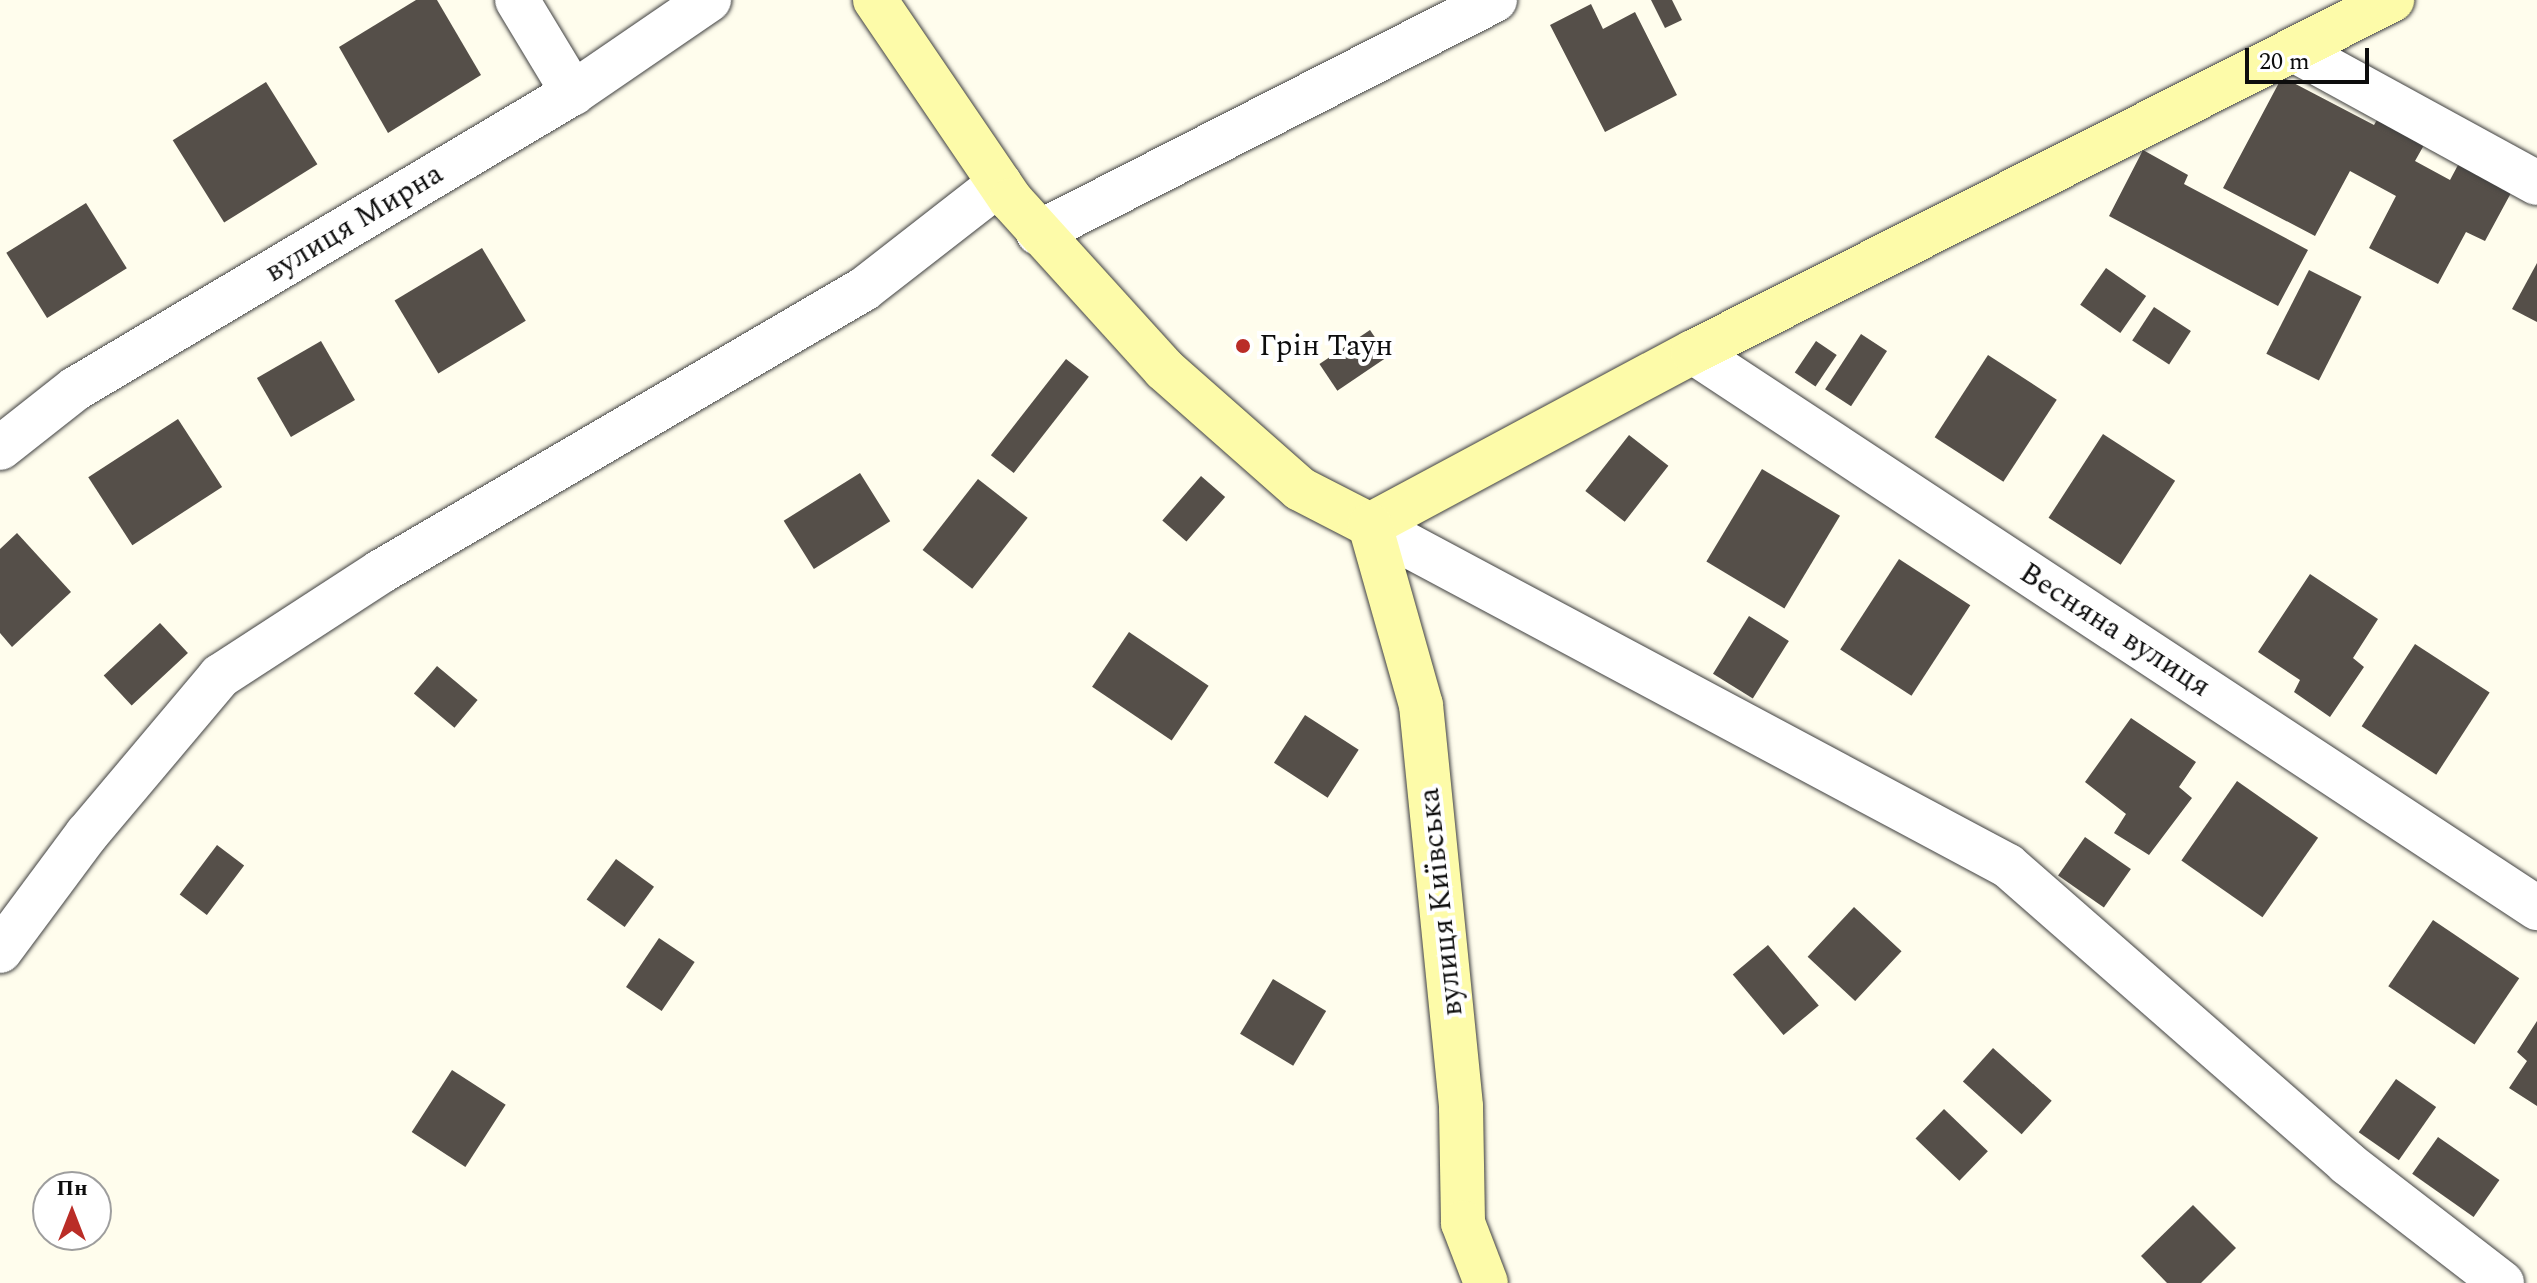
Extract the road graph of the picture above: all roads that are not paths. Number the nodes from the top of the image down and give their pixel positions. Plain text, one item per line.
1 (517, 0) edge
2 (709, 0) edge
3 (875, 0) edge
4 (1495, 0) edge
5 (2392, 0) edge
6 (2294, 50) junction
7 (573, 93) junction
8 (1000, 183) junction
9 (2537, 183) edge
10 (1038, 233) junction
11 (1693, 352) junction
12 (0, 448) edge
13 (1370, 525) junction
14 (2537, 908) edge
15 (0, 951) edge
16 (1486, 1283) edge
17 (2502, 1283) edge

1 - 7 street
2 - 7 street, вулиця Мирна
3 - 8 street
4 - 10 street
5 - 6 street
6 - 9 street
6 - 11 street
7 - 12 street, вулиця Мирна
8 - 10 street
8 - 15 street
10 - 13 street
11 - 13 street
11 - 14 street, Весняна вулиця
13 - 16 street, вулиця Київська
13 - 17 street

